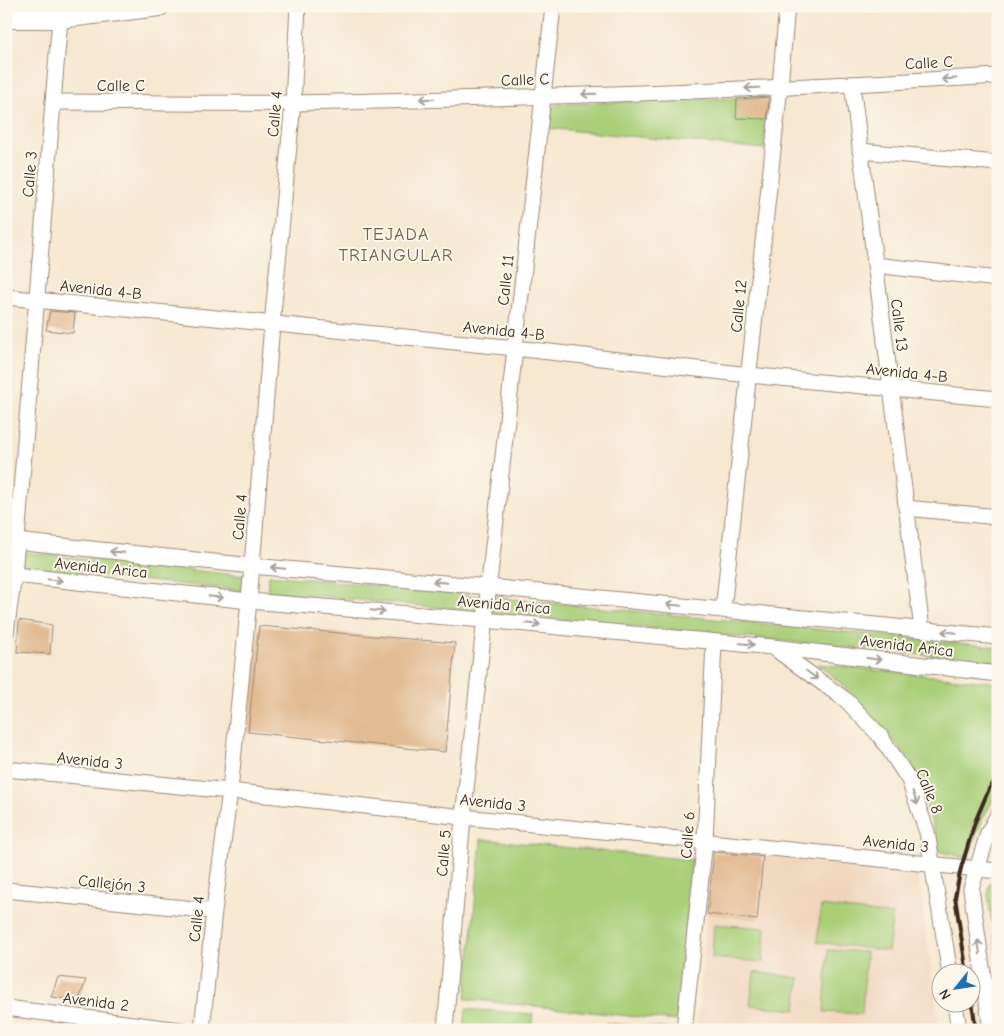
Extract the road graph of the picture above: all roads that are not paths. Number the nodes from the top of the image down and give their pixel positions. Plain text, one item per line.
1 (159, 6) edge
2 (298, 6) edge
3 (552, 6) edge
4 (787, 6) edge
5 (6, 18) edge
6 (60, 18) junction
7 (998, 76) edge
8 (852, 84) junction
9 (780, 86) junction
10 (543, 96) junction
11 (53, 102) junction
12 (293, 103) junction
13 (860, 151) junction
14 (998, 162) edge
15 (875, 265) junction
16 (998, 279) edge
17 (6, 297) edge
18 (36, 300) junction
19 (272, 325) junction
20 (515, 348) junction
21 (748, 375) junction
22 (891, 388) junction
23 (998, 399) edge
24 (906, 508) junction
25 (998, 517) edge
26 (11, 540) edge
27 (252, 566) junction
28 (10, 575) edge
29 (489, 587) junction
30 (249, 601) junction
31 (723, 610) junction
32 (484, 620) junction
33 (922, 629) junction
34 (6, 632) edge
35 (998, 637) edge
36 (714, 642) junction
37 (773, 647) junction
38 (998, 674) edge
39 (6, 769) edge
40 (230, 791) junction
41 (998, 815) edge
42 (464, 817) junction
43 (705, 841) junction
44 (933, 864) junction
45 (976, 869) junction
46 (998, 871) edge
47 (6, 890) edge
48 (214, 912) junction
49 (948, 964) edge
50 (6, 1008) edge
51 (957, 1014) edge
52 (181, 1030) edge
53 (202, 1030) edge
54 (445, 1030) edge
55 (684, 1030) edge
56 (959, 1030) edge
57 (991, 1030) edge

1 - 6 main road
2 - 12 street, Calle 4
3 - 10 street, Calle 11
4 - 9 street, Calle 12
5 - 6 main road
6 - 11 street, Calle 3
7 -> 8 street, Calle C
8 - 9 street, Calle C
8 - 13 street, Calle 13
9 -> 10 street, Calle C
9 - 21 street, Calle 12
10 -> 12 street, Calle C
10 - 20 street, Calle 11
11 - 12 street, Calle C
11 - 18 street, Calle 3
12 - 19 street, Calle 4
13 - 14 street
13 - 15 street, Calle 13
15 - 16 street
15 - 22 street, Calle 13
17 - 18 street, Avenida 4-B
18 - 19 street, Avenida 4-B
18 - 26 street, Calle 3
19 - 20 street, Avenida 4-B
19 - 27 street, Calle 4
20 - 21 street, Avenida 4-B
20 - 29 street, Calle 11
21 - 22 street, Avenida 4-B
21 - 31 street, Calle 12
22 - 23 street, Avenida 4-B
22 - 24 street, Calle 13
24 - 25 street
24 - 33 street, Calle 13
27 -> 26 street, Avenida Arica
26 - 28 street, Calle 3
29 -> 27 street, Avenida Arica
27 - 30 street, Calle 4
28 -> 30 street, Avenida Arica
28 - 34 street, Calle 3
31 -> 29 street, Avenida Arica
29 - 32 street, Calle 5
30 -> 32 street, Avenida Arica
30 - 40 street, Calle 4
31 - 33 street, Avenida Arica
32 -> 36 street, Avenida Arica
32 - 42 street, Calle 5
35 -> 33 street, Avenida Arica
36 -> 37 street, Avenida Arica
36 - 43 street, Calle 6
37 -> 38 street, Avenida Arica
37 -> 44 street, Calle 8
39 - 40 street, Avenida 3
40 - 42 street, Avenida 3
40 - 48 street, Calle 4
41 - 45 street
42 - 43 street, Avenida 3
42 - 54 street, Calle 5
43 - 44 street, Avenida 3
43 - 55 street, Calle 6
44 - 45 street, Avenida 3
44 - 49 street, Calle 8
45 - 46 street, Avenida 3
57 -> 45 street
47 - 48 street, Callejón 3
48 - 53 street, Calle 4
50 - 52 street, Avenida 2
51 - 56 street

